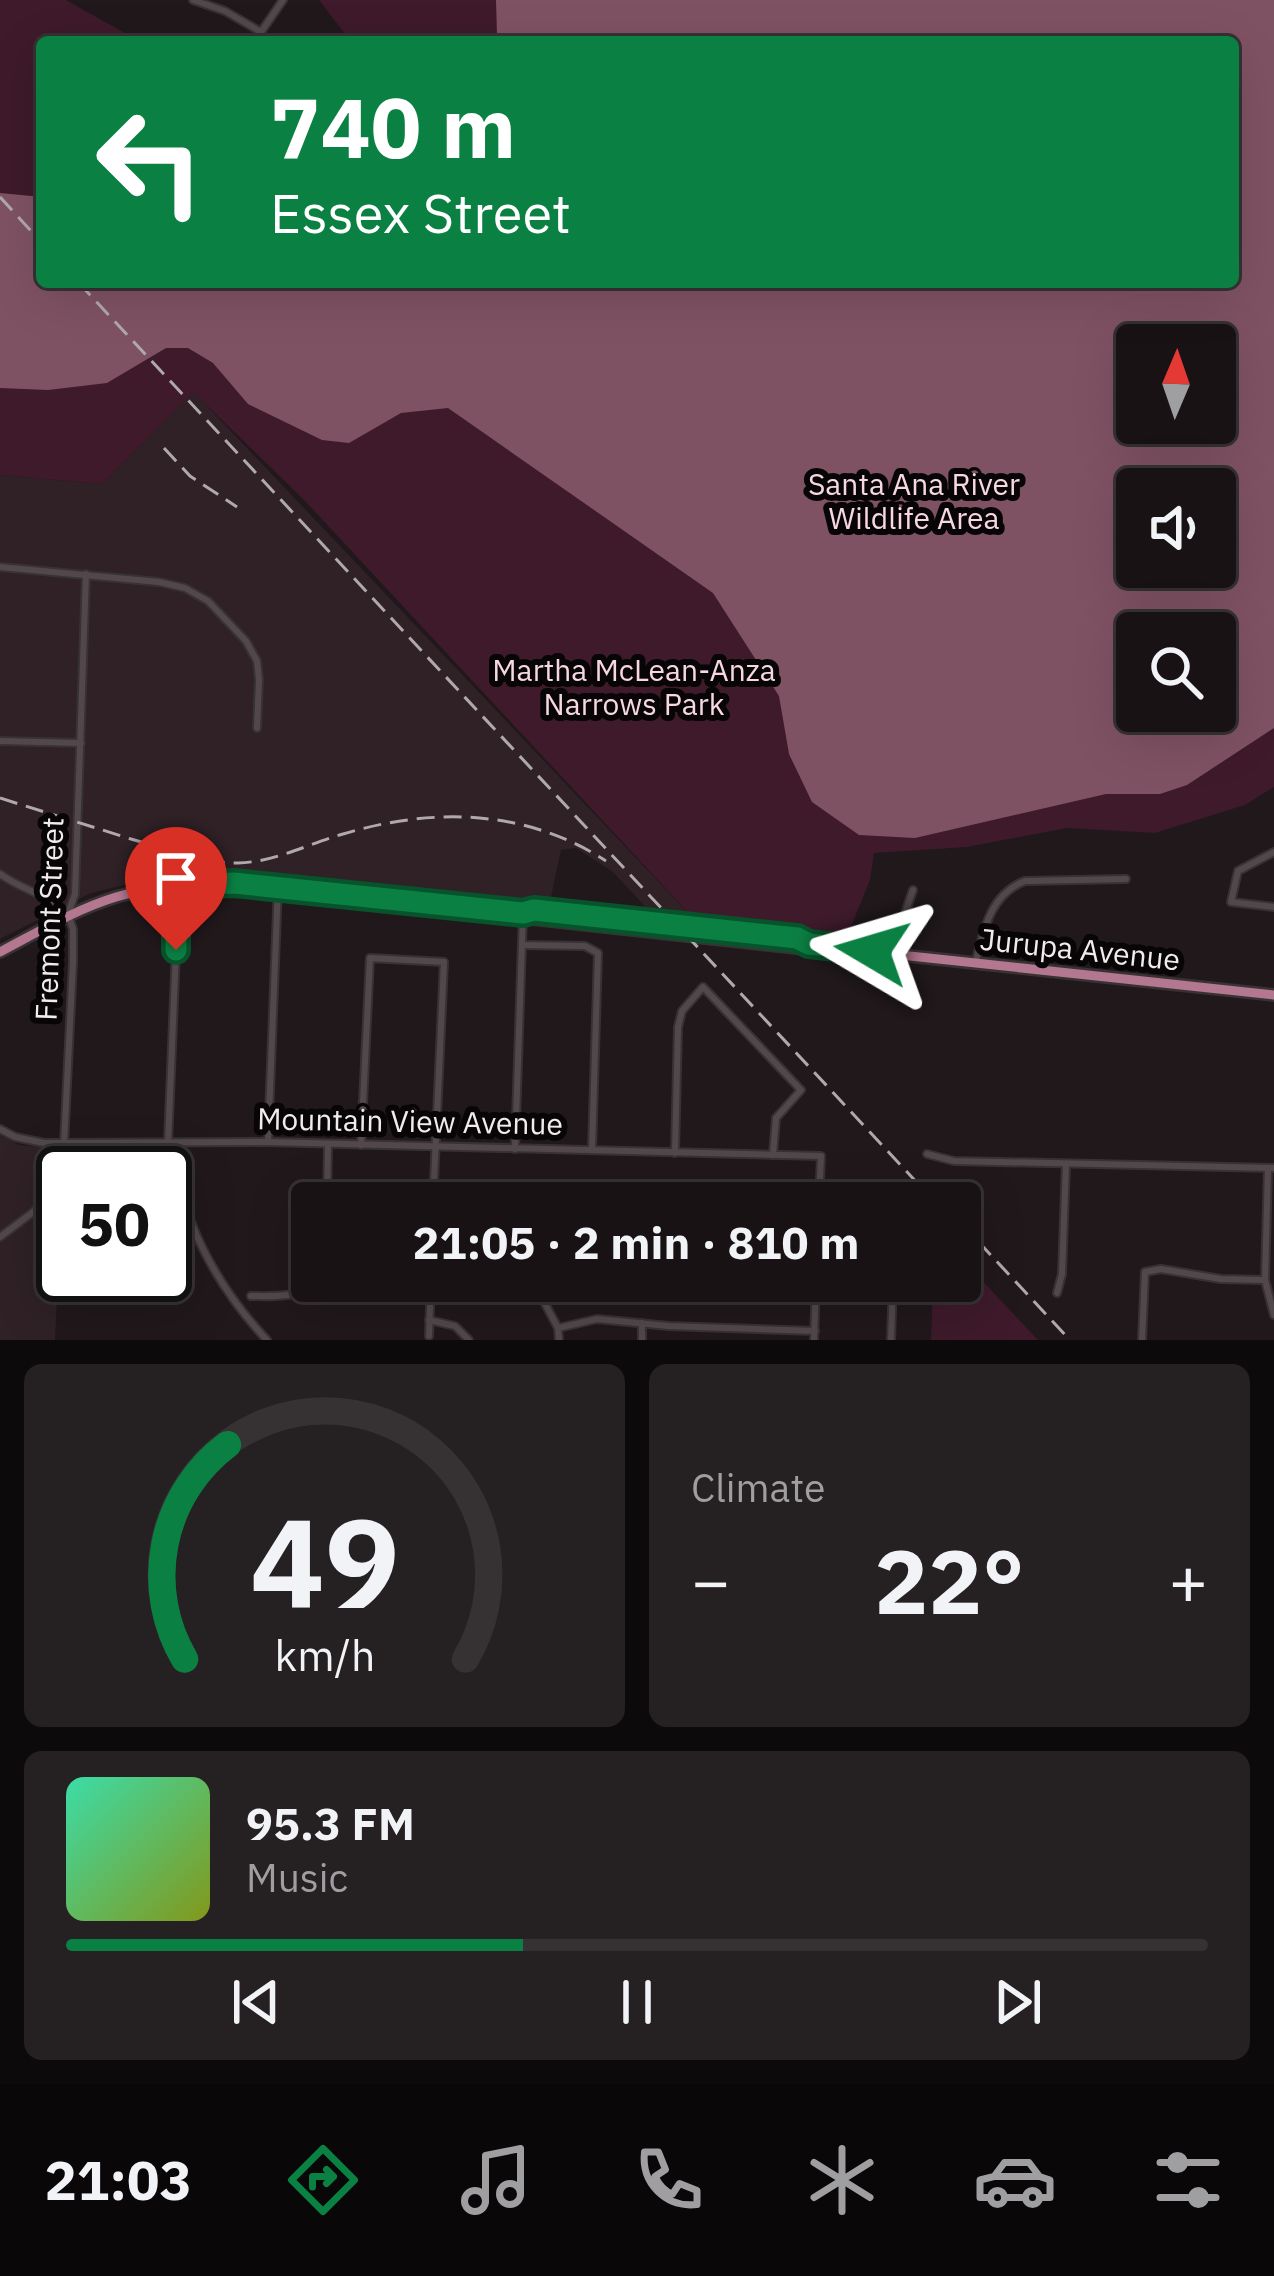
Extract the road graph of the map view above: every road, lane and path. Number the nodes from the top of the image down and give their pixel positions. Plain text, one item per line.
1 (193, 0) edge
2 (283, 0) edge
3 (0, 567) edge
4 (86, 574) junction
5 (256, 728) dead end
6 (0, 741) edge
7 (81, 742) junction
8 (1274, 852) edge
9 (0, 874) edge
10 (1126, 878) dead end
11 (176, 885) junction
12 (278, 886) junction
13 (913, 890) dead end
14 (1274, 907) edge
15 (523, 913) junction
16 (68, 914) junction
17 (522, 945) junction
18 (0, 952) edge
19 (891, 954) junction
20 (975, 964) junction
21 (1274, 994) edge
22 (0, 1129) edge
23 (64, 1142) junction
24 (168, 1142) junction
25 (268, 1142) junction
26 (328, 1144) junction
27 (361, 1145) junction
28 (436, 1147) junction
29 (515, 1149) junction
30 (592, 1150) junction
31 (675, 1153) junction
32 (927, 1154) dead end
33 (773, 1156) junction
34 (1066, 1164) junction
35 (1271, 1168) edge
36 (327, 1182) edge
37 (434, 1182) edge
38 (820, 1182) edge
39 (0, 1237) edge
40 (1265, 1280) junction
41 (1058, 1293) dead end
42 (251, 1296) dead end
43 (291, 1296) edge
44 (429, 1302) edge
45 (544, 1302) edge
46 (815, 1302) edge
47 (892, 1302) edge
48 (1274, 1316) edge
49 (429, 1320) junction
50 (642, 1323) junction
51 (558, 1328) junction
52 (814, 1335) edge
53 (428, 1336) dead end
54 (266, 1340) edge
55 (470, 1340) edge
56 (559, 1340) edge
57 (642, 1340) edge
58 (891, 1340) edge
59 (1142, 1340) edge

1 - 2 street
3 - 4 street
4 - 5 street
4 - 7 street, Fremont Street
6 - 7 street
7 - 16 street, Fremont Street
8 - 14 street
9 - 16 street
10 - 20 street
11 - 12 main road, Jurupa Avenue
11 - 16 main road, Jurupa Avenue
11 - 24 street
12 - 15 main road, Jurupa Avenue
12 - 25 street
13 - 19 street
15 - 17 street
15 - 19 main road, Jurupa Avenue
16 - 18 main road, Jurupa Avenue
16 - 23 street, Fremont Street
17 - 29 street
17 - 30 street
19 - 20 main road, Jurupa Avenue
20 - 21 main road, Jurupa Avenue
22 - 23 street, Mountain View Avenue
23 - 24 street, Mountain View Avenue
23 - 39 street, Fremont Street
24 - 25 street, Mountain View Avenue
24 - 54 street
25 - 26 street, Mountain View Avenue
26 - 27 street, Mountain View Avenue
26 - 36 street
27 - 28 street, Mountain View Avenue
27 - 28 street
28 - 29 street, Mountain View Avenue
28 - 37 street
29 - 30 street, Mountain View Avenue
30 - 31 street, Mountain View Avenue
31 - 33 street, Mountain View Avenue
31 - 33 street
32 - 34 street
33 - 38 street, Mountain View Avenue
34 - 35 street
34 - 41 street
35 - 40 street
40 - 48 street
40 - 59 street
42 - 43 street
44 - 49 street
45 - 51 street
46 - 52 street
47 - 58 street
49 - 53 street
49 - 55 street
50 - 51 street
50 - 52 street
50 - 57 street
51 - 56 street

